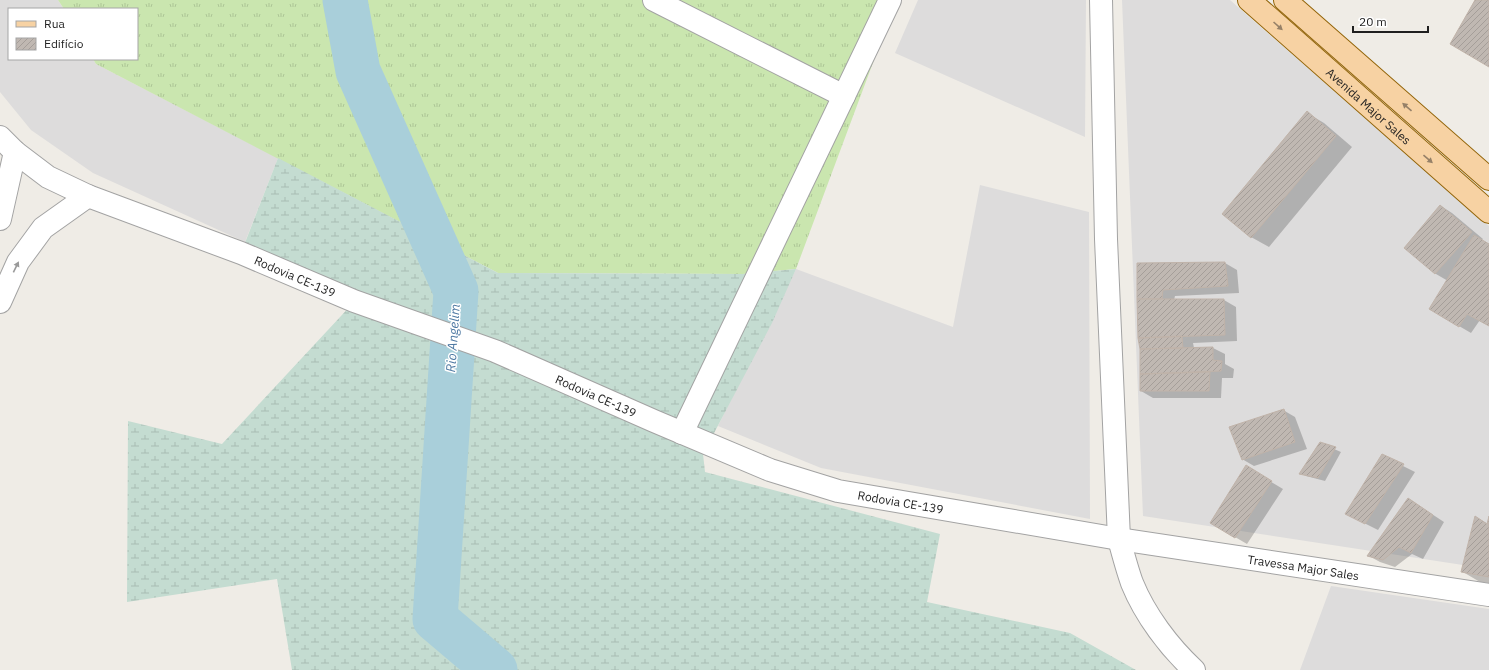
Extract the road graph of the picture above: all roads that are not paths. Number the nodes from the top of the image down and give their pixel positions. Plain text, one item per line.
1 (654, 0) edge
2 (890, 0) edge
3 (1102, 0) edge
4 (1249, 0) edge
5 (1285, 0) edge
6 (844, 96) junction
7 (7, 145) edge
8 (1489, 179) edge
9 (88, 196) junction
10 (1489, 212) edge
11 (0, 219) edge
12 (0, 302) edge
13 (682, 433) junction
14 (1119, 539) junction
15 (1489, 595) edge
16 (1194, 670) edge

1 - 6 street
2 - 6 street
3 - 14 street
4 -> 10 main road, Avenida Major Sales
8 -> 5 main road, Avenida Major Sales
6 - 13 street
7 - 9 street, Rodovia CE-139
7 - 11 street
12 -> 9 street
9 - 13 street, Rodovia CE-139
13 - 14 street, Rodovia CE-139
14 - 15 street, Travessa Major Sales
14 - 16 street

